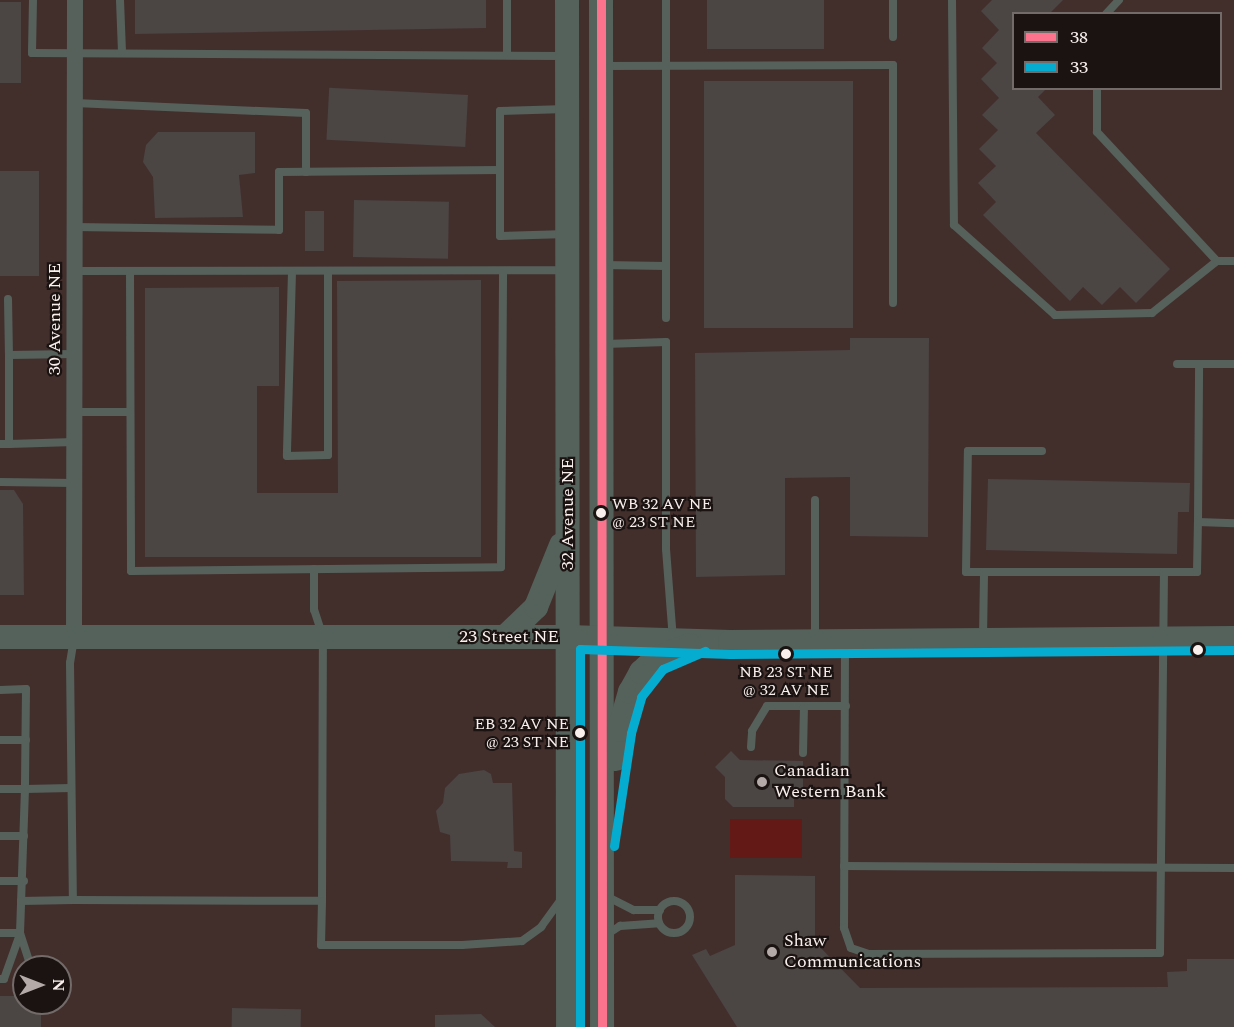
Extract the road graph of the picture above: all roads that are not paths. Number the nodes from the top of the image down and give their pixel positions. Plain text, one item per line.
1 (33, 0) edge
2 (75, 0) edge
3 (120, 0) edge
4 (507, 0) edge
5 (567, 0) edge
6 (601, 0) edge
7 (666, 0) edge
8 (893, 0) edge
9 (952, 0) edge
10 (1119, 0) edge
11 (1108, 12) edge
12 (893, 37) dead end
13 (122, 51) junction
14 (75, 52) junction
15 (507, 55) junction
16 (567, 56) junction
17 (601, 66) junction
18 (666, 66) junction
19 (1097, 90) edge
20 (75, 103) junction
21 (567, 109) junction
22 (500, 170) junction
23 (306, 172) junction
24 (74, 227) junction
25 (567, 234) junction
26 (1217, 261) junction
27 (1234, 261) edge
28 (602, 265) junction
29 (666, 266) junction
30 (566, 270) junction
31 (74, 271) junction
32 (130, 272) junction
33 (292, 272) junction
34 (328, 272) junction
35 (503, 273) junction
36 (8, 299) dead end
37 (893, 303) dead end
38 (666, 318) dead end
39 (603, 344) junction
40 (74, 354) junction
41 (9, 355) junction
42 (1177, 363) dead end
43 (1199, 364) junction
44 (1234, 364) edge
45 (74, 412) junction
46 (128, 412) junction
47 (74, 442) junction
48 (5, 444) edge
49 (1042, 450) dead end
50 (0, 482) edge
51 (74, 483) junction
52 (815, 500) dead end
53 (1198, 522) junction
54 (1234, 523) edge
55 (568, 526) junction
56 (314, 569) junction
57 (984, 572) junction
58 (1164, 572) junction
59 (506, 636) junction
60 (0, 637) edge
61 (323, 637) junction
62 (568, 637) junction
63 (74, 638) junction
64 (604, 638) junction
65 (1162, 638) junction
66 (1234, 638) edge
67 (982, 639) junction
68 (673, 640) junction
69 (700, 640) junction
70 (845, 640) junction
71 (815, 641) junction
72 (0, 690) edge
73 (804, 706) junction
74 (846, 706) junction
75 (0, 740) edge
76 (26, 740) junction
77 (751, 747) dead end
78 (803, 753) dead end
79 (71, 788) junction
80 (0, 789) edge
81 (25, 789) junction
82 (0, 836) edge
83 (24, 836) junction
84 (600, 853) junction
85 (844, 866) junction
86 (1161, 868) junction
87 (1234, 868) edge
88 (0, 881) edge
89 (24, 881) junction
90 (567, 891) junction
91 (600, 893) junction
92 (73, 900) junction
93 (21, 901) junction
94 (322, 902) junction
95 (660, 910) junction
96 (658, 923) junction
97 (0, 933) edge
98 (20, 933) junction
99 (600, 938) junction
100 (27, 955) edge
101 (0, 979) edge
102 (568, 1027) edge
103 (602, 1027) edge

1 - 14 lane
2 - 14 street, 30 Avenue NE
3 - 13 lane
4 - 15 lane
5 - 16 main road, 32 Avenue NE
6 - 17 main road, 32 Avenue NE
7 - 18 lane
8 - 12 lane
9 - 26 lane
10 - 11 lane
13 - 14 lane
13 - 15 lane
14 - 20 street, 30 Avenue NE
15 - 16 lane
16 - 21 main road, 32 Avenue NE
17 - 18 lane
17 - 28 main road, 32 Avenue NE
18 - 29 lane
18 - 37 lane
19 - 26 lane
20 - 23 lane
20 - 24 street, 30 Avenue NE
21 - 22 lane
21 - 25 main road, 32 Avenue NE
22 - 23 lane
22 - 25 lane
23 - 24 lane
24 - 31 street, 30 Avenue NE
25 - 30 main road, 32 Avenue NE
26 - 27 lane
28 - 29 lane
28 - 39 main road, 32 Avenue NE
29 - 38 lane
30 - 35 lane
30 - 55 main road, 32 Avenue NE
31 - 32 lane
31 - 40 street, 30 Avenue NE
32 - 33 lane
32 - 46 lane
33 - 34 lane
33 - 34 lane
34 - 35 lane
35 - 56 lane
36 - 41 lane
39 - 64 main road, 32 Avenue NE
39 - 68 lane
40 - 41 lane
40 - 45 street, 30 Avenue NE
41 - 48 lane
42 - 43 lane
43 - 44 lane
43 - 53 lane
45 - 46 lane
45 - 47 street, 30 Avenue NE
46 - 56 lane
47 - 48 lane
47 - 51 street, 30 Avenue NE
49 - 57 lane
50 - 51 lane
51 - 63 street, 30 Avenue NE
52 - 71 lane
53 - 54 lane
53 - 58 lane
55 - 59 main road
55 - 62 main road, 32 Avenue NE
56 - 61 lane
57 - 58 lane
57 - 67 lane
58 - 65 lane
59 - 61 main road, 23 Street NE
59 - 62 main road, 23 Street NE
60 - 63 main road, 23 Street NE
61 - 63 main road, 23 Street NE
61 - 94 lane
62 - 64 main road, 23 Street NE
62 - 90 main road, 32 Avenue NE
63 - 79 lane
64 - 68 main road, 23 Street NE
64 - 84 main road, 32 Avenue NE
65 - 66 main road, 23 Street NE
65 - 67 main road, 23 Street NE
65 - 86 lane
67 - 70 main road, 23 Street NE
68 - 69 main road, 23 Street NE
69 - 71 main road, 23 Street NE
69 - 84 main road
70 - 71 main road, 23 Street NE
70 - 74 lane
72 - 76 lane
73 - 74 lane
73 - 77 lane
73 - 78 lane
74 - 85 lane
75 - 76 lane
76 - 81 lane
79 - 81 lane
79 - 92 lane
80 - 81 lane
81 - 83 lane
82 - 83 lane
83 - 89 lane
84 - 91 main road, 32 Avenue NE
85 - 86 lane
85 - 86 lane
86 - 87 lane
88 - 89 lane
89 - 93 lane
90 - 94 lane
90 - 102 main road, 32 Avenue NE
91 - 95 lane
91 - 99 main road, 32 Avenue NE
92 - 93 lane
92 - 94 lane
93 - 98 lane
95 - 96 lane
95 - 96 lane
96 - 99 lane
97 - 98 lane
98 - 100 lane
98 - 101 lane
99 - 103 main road, 32 Avenue NE

